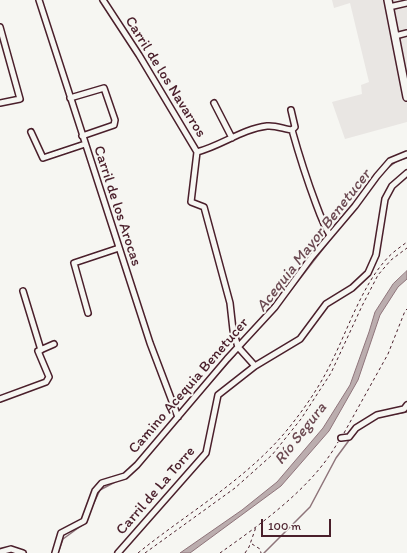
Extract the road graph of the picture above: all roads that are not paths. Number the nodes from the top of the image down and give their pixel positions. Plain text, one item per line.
1 (39, 0) edge
2 (103, 0) edge
3 (389, 3) edge
4 (407, 3) edge
5 (0, 27) edge
6 (407, 33) edge
7 (395, 36) junction
8 (407, 97) edge
9 (70, 98) junction
10 (0, 103) edge
11 (214, 103) dead end
12 (291, 110) dead end
13 (292, 130) junction
14 (31, 132) dead end
15 (82, 136) junction
16 (232, 138) junction
17 (85, 144) junction
18 (197, 152) junction
19 (407, 154) edge
20 (407, 173) edge
21 (330, 235) junction
22 (119, 248) junction
23 (23, 291) dead end
24 (88, 313) dead end
25 (54, 344) dead end
26 (238, 347) junction
27 (40, 350) junction
28 (255, 366) junction
29 (0, 398) edge
30 (407, 405) edge
31 (178, 417) junction
32 (341, 438) road end
33 (0, 550) edge
34 (23, 553) edge
35 (55, 553) edge
36 (118, 553) edge

1 - 9 street, Carril de los Arocas
2 - 18 street, Carril de los Navarros
3 - 4 street
3 - 7 street
5 - 10 street
6 - 7 street
7 - 8 street
9 - 15 street, Carril de los Arocas
9 - 15 street
11 - 16 street
12 - 13 street
13 - 16 street
13 - 21 street
14 - 17 street
15 - 17 street, Carril de los Arocas
16 - 18 street
17 - 22 street, Carril de los Arocas
18 - 26 street, Carril de los Navarros
19 - 21 street, Camino Acequia Benetucer
20 - 28 street, Carril de La Torre
21 - 26 street, Camino Acequia Benetucer
22 - 24 street
22 - 31 street, Carril de los Arocas
23 - 27 street
25 - 27 street
26 - 28 street, Carril de los Navarros
26 - 31 street, Camino Acequia Benetucer
27 - 29 street
28 - 36 street, Carril de La Torre
30 - 32 street
31 - 35 street, Camino Acequia Benetucer
33 - 34 street

